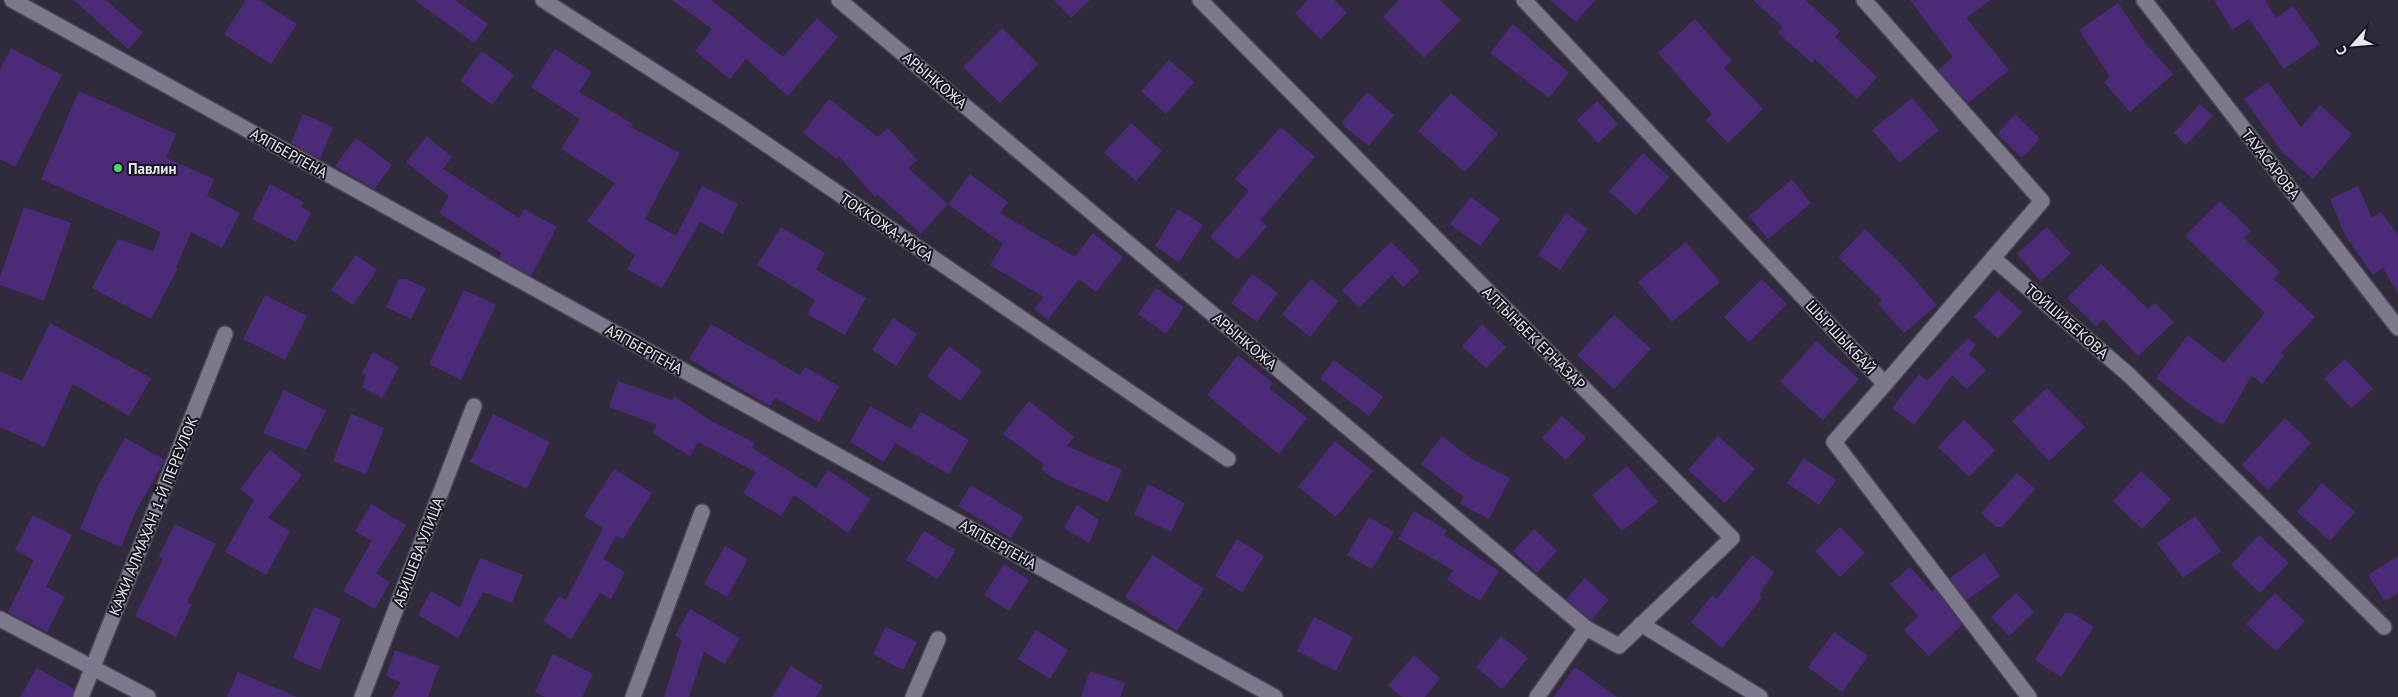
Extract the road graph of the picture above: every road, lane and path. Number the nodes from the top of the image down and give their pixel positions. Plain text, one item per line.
1 (12, 0) edge
2 (543, 0) edge
3 (839, 0) edge
4 (1200, 0) edge
5 (1524, 0) edge
6 (1864, 0) edge
7 (2144, 0) edge
8 (1993, 258) junction
9 (2398, 328) edge
10 (225, 334) dead end
11 (1885, 384) junction
12 (474, 406) dead end
13 (1228, 459) dead end
14 (702, 512) dead end
15 (0, 619) edge
16 (1641, 624) junction
17 (2384, 627) dead end
18 (1586, 628) junction
19 (938, 639) dead end
20 (93, 668) junction
21 (81, 697) edge
22 (148, 697) edge
23 (362, 697) edge
24 (633, 697) edge
25 (913, 697) edge
26 (1275, 697) edge
27 (1537, 697) edge
28 (1760, 697) edge
29 (2029, 697) edge

1 - 26 street, АЯПБЕРГЕНА
2 - 13 street, ТОККОЖА-МУСА
3 - 18 street, АРЫНКОЖА
4 - 16 street, АЛТЫНБЕК ЕРНАЗАР
5 - 11 street, ШЫРШЫКБАЙ
6 - 8 street
7 - 9 street, ТАУАСАРОВА
8 - 11 street
8 - 17 street, ТОЙШИБЕКОВА
10 - 20 street, КАЖИ АЛМАХАН 1-Й ПЕРЕУЛОК
11 - 29 street, ШЫРШЫКБАЙ
12 - 23 street, АБИШЕВА УЛИЦА
14 - 24 street
15 - 20 street
16 - 18 street, АЛТЫНБЕК ЕРНАЗАР
16 - 28 street
18 - 27 street
19 - 25 street
20 - 21 street, КАЖИ АЛМАХАН 1-Й ПЕРЕУЛОК
20 - 22 street

